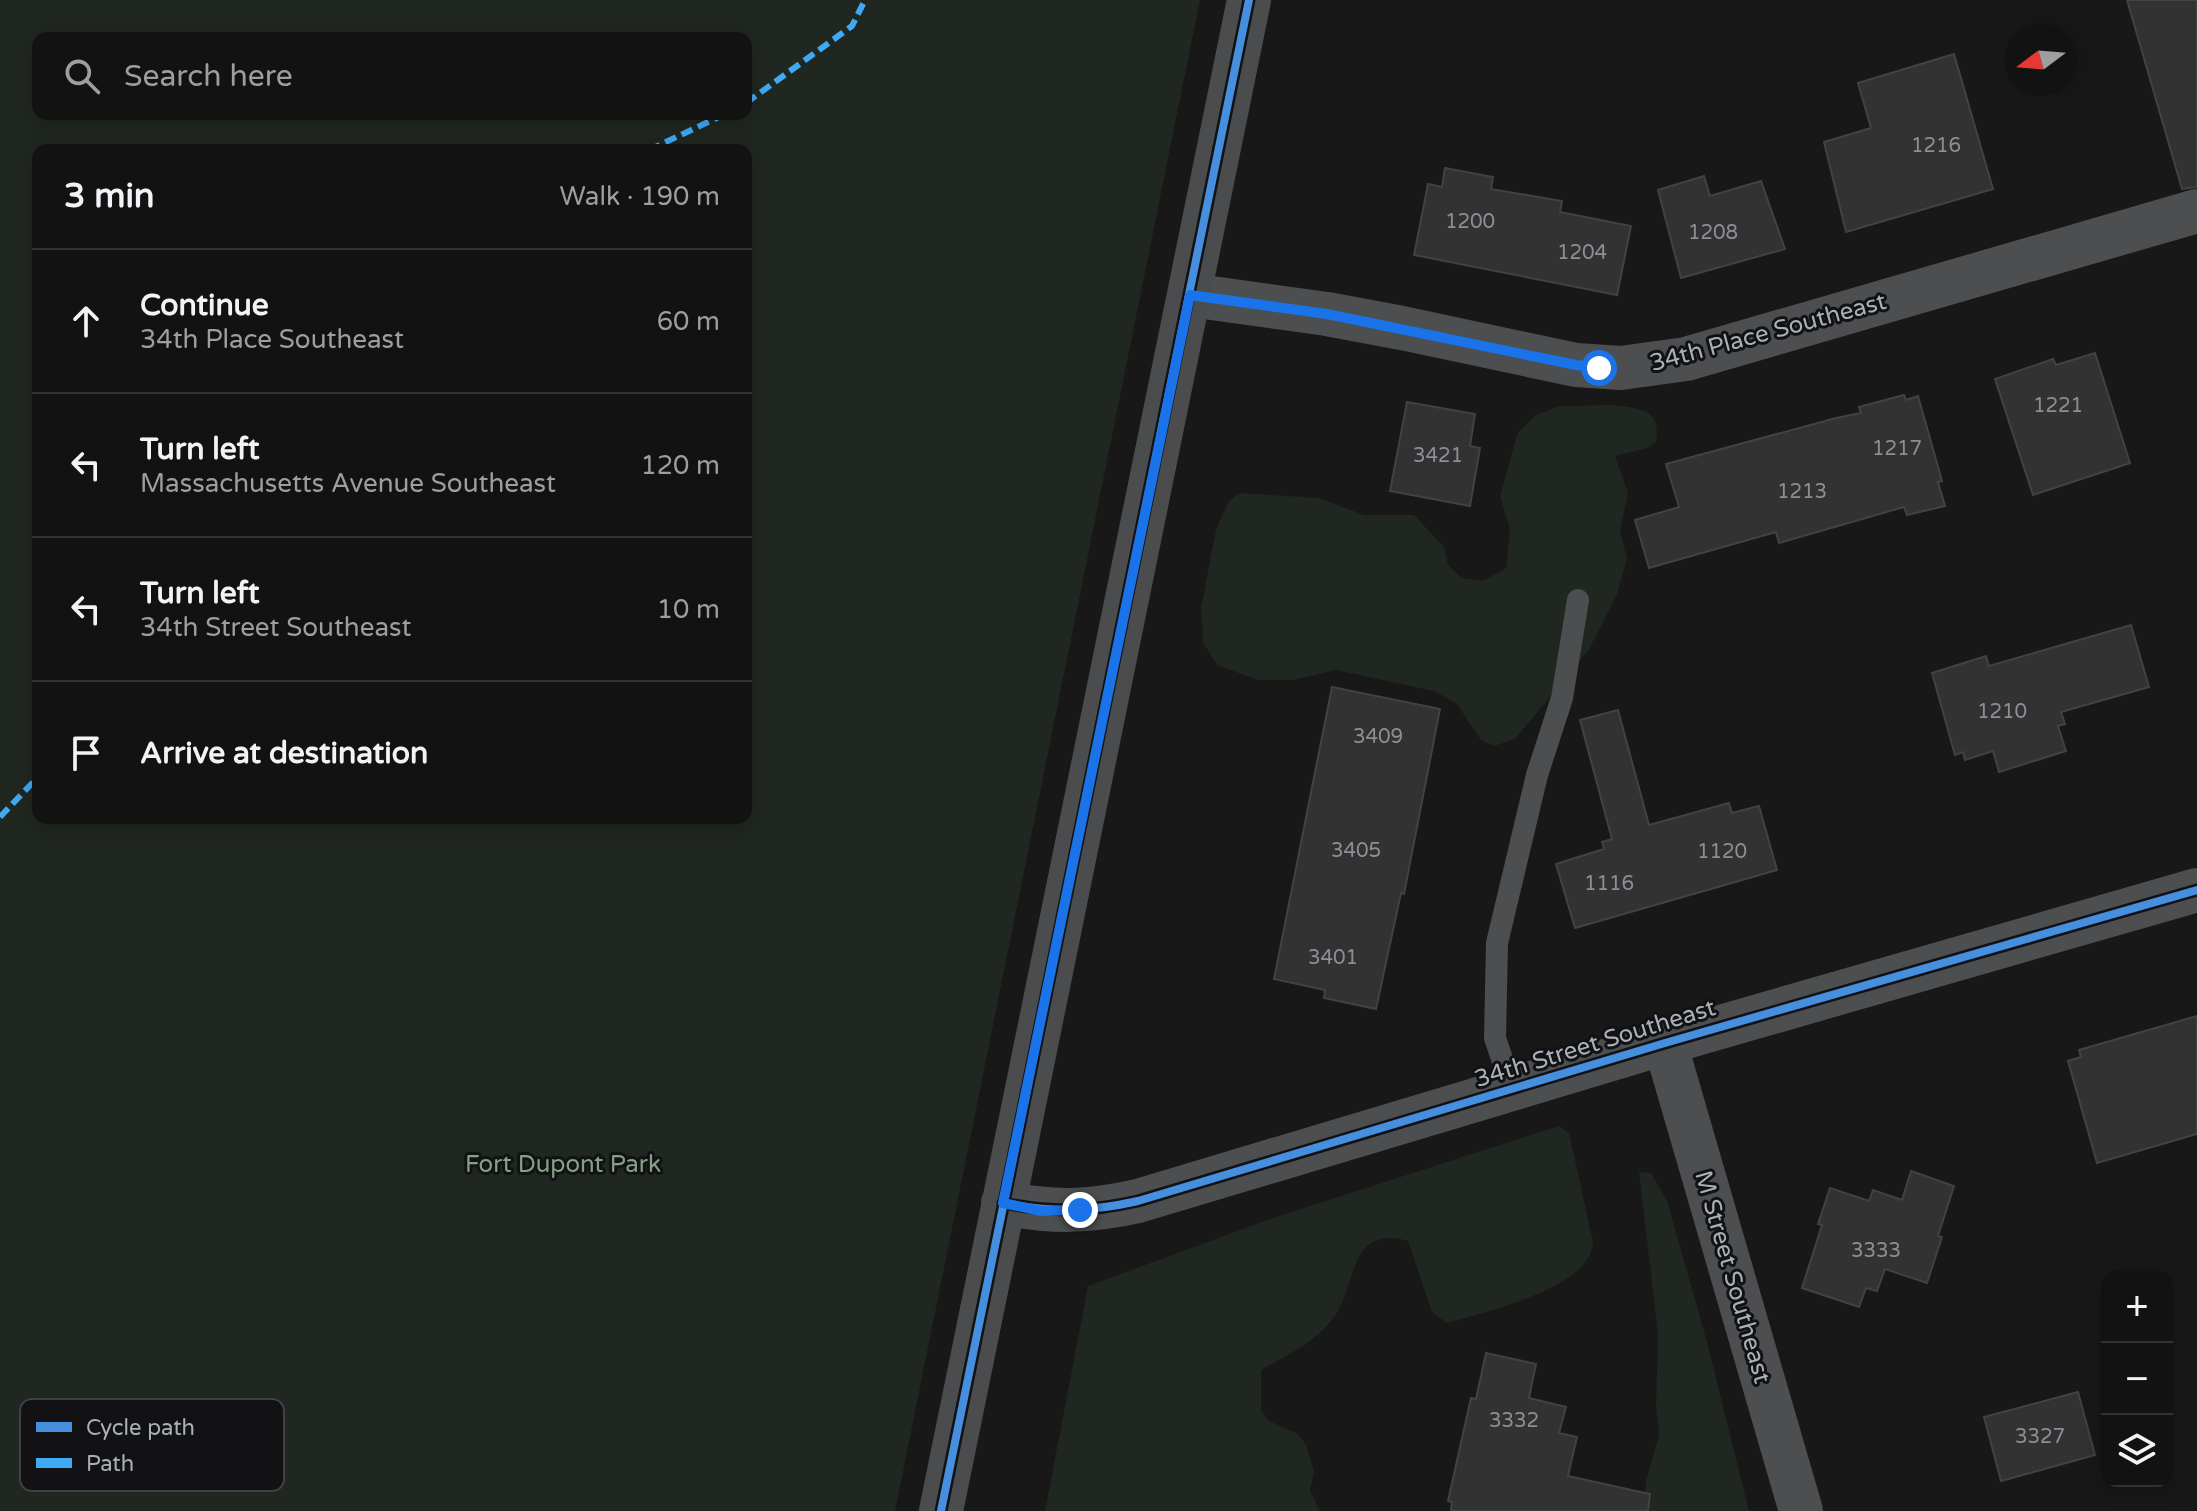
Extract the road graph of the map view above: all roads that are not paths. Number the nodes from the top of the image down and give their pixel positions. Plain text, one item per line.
1 (1249, 0) edge
2 (2197, 211) edge
3 (1190, 295) junction
4 (1578, 600) dead end
5 (2197, 890) edge
6 (1665, 1043) junction
7 (1512, 1088) junction
8 (1003, 1203) junction
9 (941, 1511) edge
10 (1801, 1511) edge

1 - 3 street
2 - 3 street, 34th Place Southeast
3 - 8 street
4 - 7 lane
5 - 6 street, 34th Street Southeast
6 - 7 street, 34th Street Southeast
6 - 10 street, M Street Southeast
7 - 8 street, 34th Street Southeast
8 - 9 street

